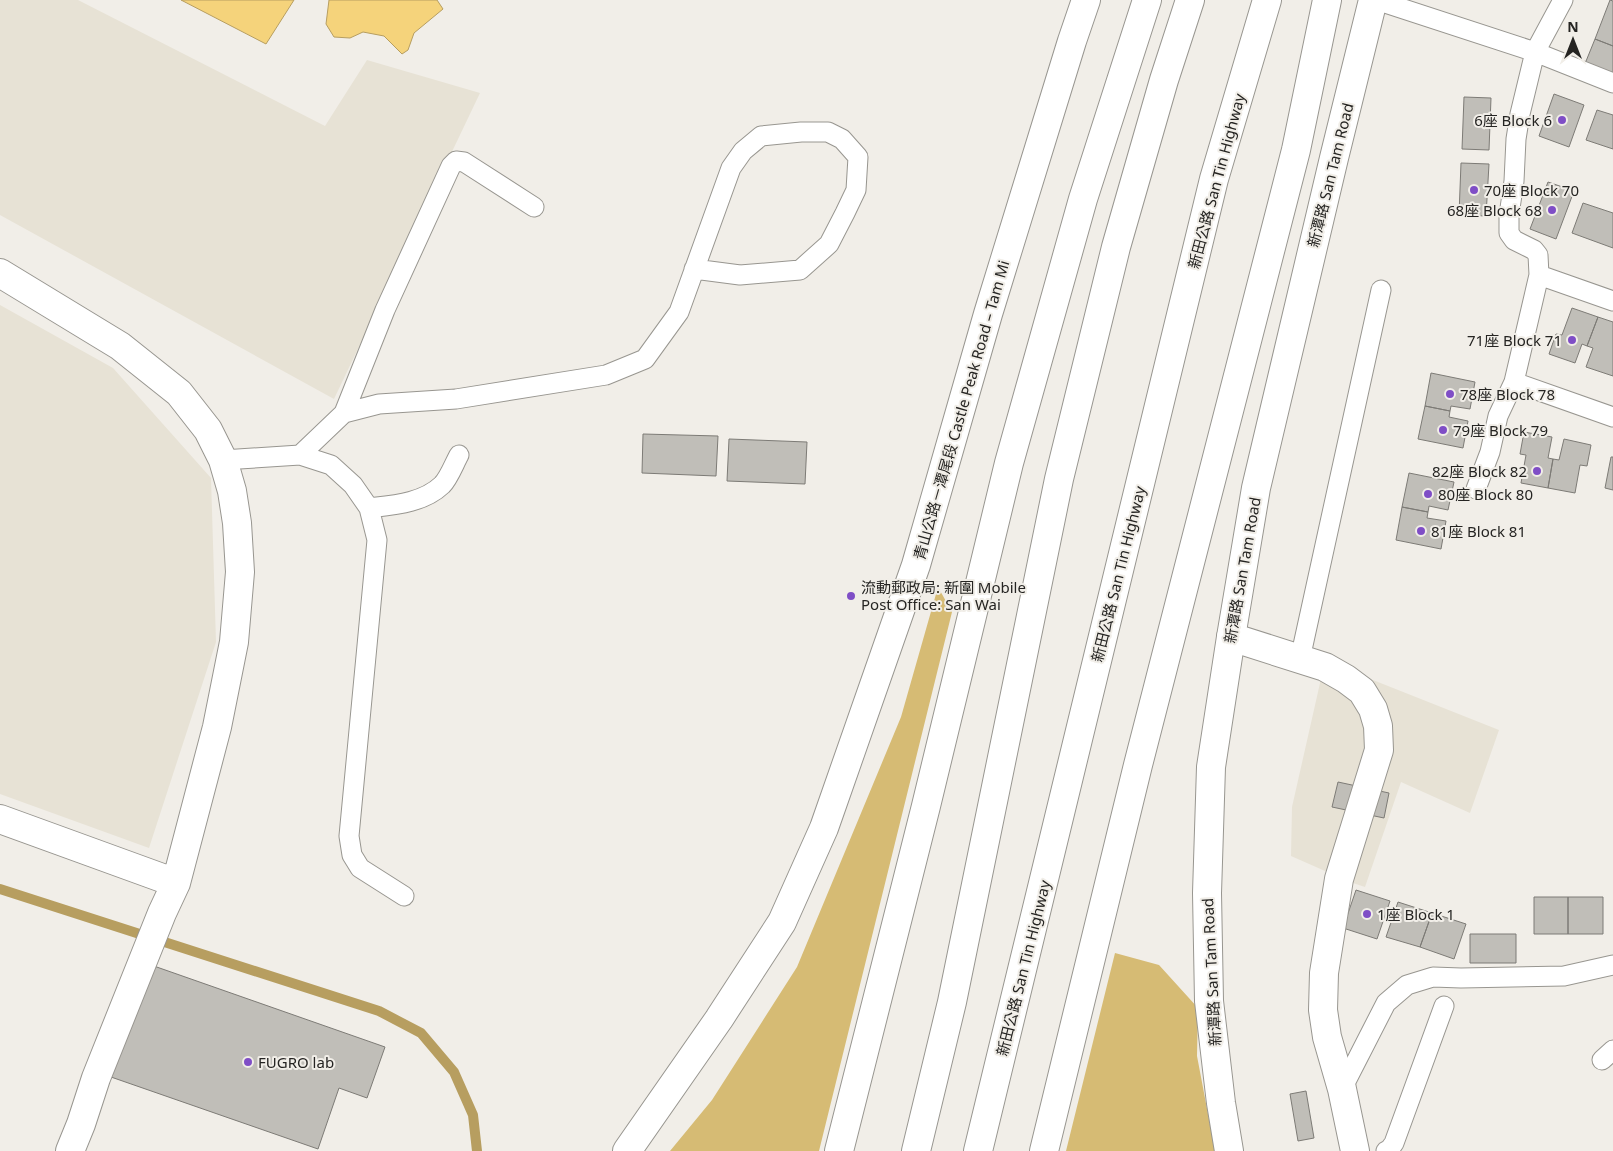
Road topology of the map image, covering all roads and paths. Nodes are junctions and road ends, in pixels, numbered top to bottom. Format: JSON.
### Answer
{"nodes":[{"id":1,"x":1086,"y":0,"type":"edge"},
{"id":2,"x":1147,"y":0,"type":"edge"},
{"id":3,"x":1190,"y":0,"type":"edge"},
{"id":4,"x":1267,"y":0,"type":"edge"},
{"id":5,"x":1327,"y":0,"type":"edge"},
{"id":6,"x":1375,"y":0,"type":"edge"},
{"id":7,"x":1563,"y":0,"type":"edge"},
{"id":8,"x":1534,"y":52,"type":"junction"},
{"id":9,"x":1613,"y":83,"type":"edge"},
{"id":10,"x":534,"y":207,"type":"dead end"},
{"id":11,"x":694,"y":269,"type":"junction"},
{"id":12,"x":0,"y":273,"type":"edge"},
{"id":13,"x":1539,"y":274,"type":"junction"},
{"id":14,"x":1381,"y":290,"type":"dead end"},
{"id":15,"x":1613,"y":301,"type":"edge"},
{"id":16,"x":1514,"y":382,"type":"junction"},
{"id":17,"x":344,"y":413,"type":"junction"},
{"id":18,"x":1613,"y":417,"type":"edge"},
{"id":19,"x":300,"y":455,"type":"junction"},
{"id":20,"x":459,"y":455,"type":"dead end"},
{"id":21,"x":223,"y":460,"type":"junction"},
{"id":22,"x":1476,"y":489,"type":"dead end"},
{"id":23,"x":369,"y":508,"type":"junction"},
{"id":24,"x":1231,"y":637,"type":"junction"},
{"id":25,"x":1300,"y":659,"type":"junction"},
{"id":26,"x":0,"y":820,"type":"edge"},
{"id":27,"x":176,"y":883,"type":"junction"},
{"id":28,"x":404,"y":896,"type":"dead end"},
{"id":29,"x":1613,"y":965,"type":"edge"},
{"id":30,"x":1444,"y":1006,"type":"dead end"},
{"id":31,"x":1342,"y":1089,"type":"junction"},
{"id":32,"x":70,"y":1151,"type":"edge"},
{"id":33,"x":628,"y":1151,"type":"edge"},
{"id":34,"x":839,"y":1151,"type":"edge"},
{"id":35,"x":916,"y":1151,"type":"edge"},
{"id":36,"x":978,"y":1151,"type":"edge"},
{"id":37,"x":1044,"y":1151,"type":"edge"},
{"id":38,"x":1229,"y":1151,"type":"edge"},
{"id":39,"x":1355,"y":1151,"type":"edge"},
{"id":40,"x":1386,"y":1151,"type":"edge"}],
"edges":[{"from":1,"to":33,"type":"main road","name":"青山公路－潭尾段 Castle Peak Road – Tam Mi"},
{"from":2,"to":34,"type":"main road"},
{"from":3,"to":35,"type":"main road"},
{"from":4,"to":36,"type":"main road","name":"新田公路 San Tin Highway"},
{"from":5,"to":37,"type":"main road"},
{"from":6,"to":8,"type":"lane"},
{"from":6,"to":24,"type":"main road","name":"新潭路 San Tam Road"},
{"from":7,"to":8,"type":"lane"},
{"from":8,"to":9,"type":"lane"},
{"from":8,"to":13,"type":"lane"},
{"from":10,"to":17,"type":"lane"},
{"from":11,"to":11,"type":"lane"},
{"from":11,"to":17,"type":"lane"},
{"from":12,"to":21,"type":"main road"},
{"from":13,"to":15,"type":"lane"},
{"from":13,"to":16,"type":"lane"},
{"from":14,"to":25,"type":"lane"},
{"from":16,"to":18,"type":"lane"},
{"from":16,"to":22,"type":"lane"},
{"from":17,"to":19,"type":"lane"},
{"from":19,"to":21,"type":"lane"},
{"from":19,"to":23,"type":"lane"},
{"from":20,"to":23,"type":"lane"},
{"from":21,"to":27,"type":"main road"},
{"from":23,"to":28,"type":"lane"},
{"from":24,"to":25,"type":"main road"},
{"from":24,"to":38,"type":"main road","name":"新潭路 San Tam Road"},
{"from":25,"to":31,"type":"main road"},
{"from":26,"to":27,"type":"main road"},
{"from":27,"to":32,"type":"main road"},
{"from":29,"to":31,"type":"lane"},
{"from":30,"to":40,"type":"lane"},
{"from":31,"to":39,"type":"main road"}]}
